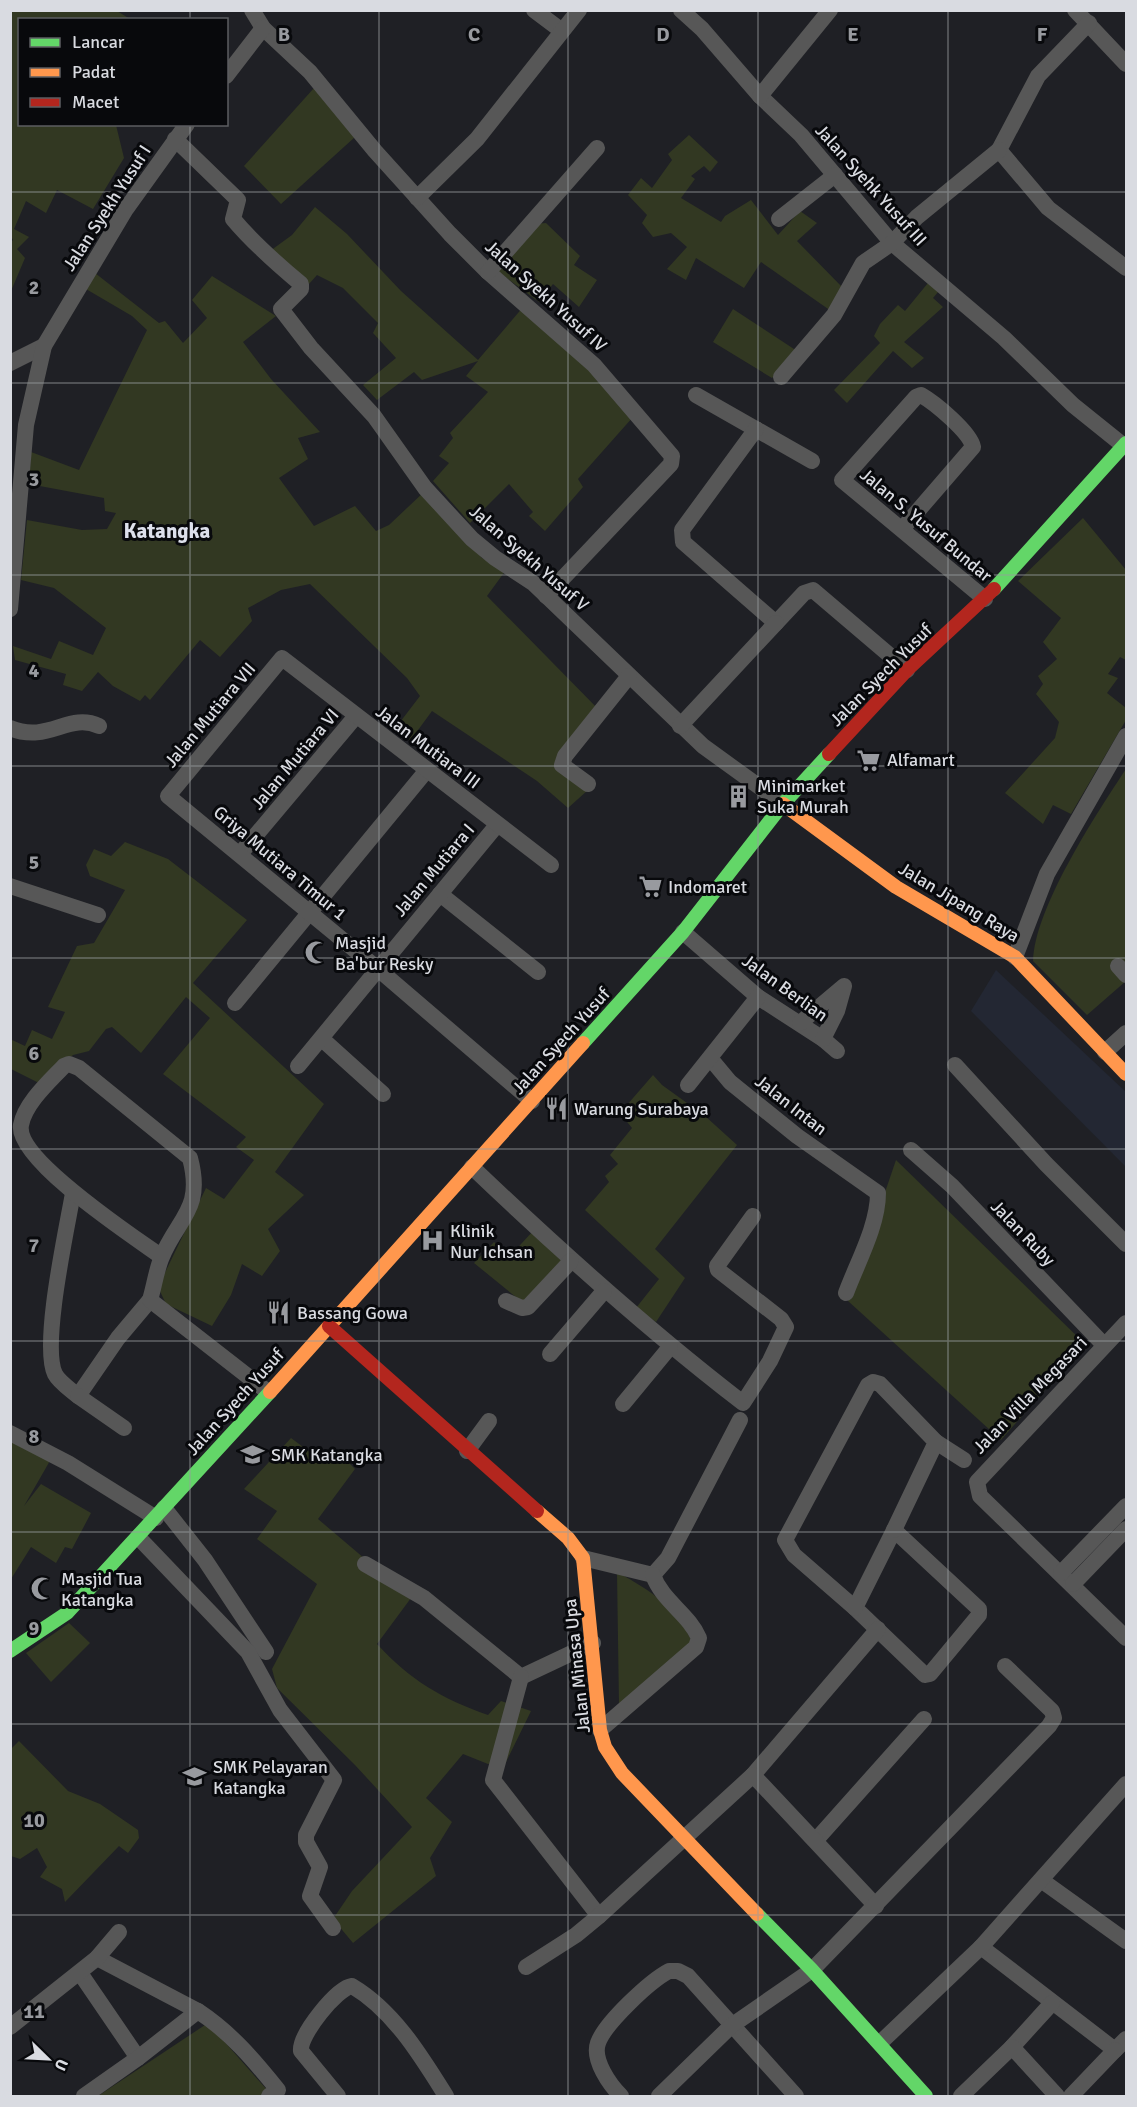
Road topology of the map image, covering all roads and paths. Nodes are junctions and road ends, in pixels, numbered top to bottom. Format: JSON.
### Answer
{"nodes":[{"id":1,"x":252,"y":10,"type":"edge"},
{"id":2,"x":534,"y":10,"type":"edge"},
{"id":3,"x":579,"y":10,"type":"edge"},
{"id":4,"x":681,"y":10,"type":"edge"},
{"id":5,"x":830,"y":10,"type":"edge"},
{"id":6,"x":1075,"y":10,"type":"edge"},
{"id":7,"x":1089,"y":23,"type":"junction"},
{"id":8,"x":262,"y":28,"type":"junction"},
{"id":9,"x":562,"y":31,"type":"junction"},
{"id":10,"x":1126,"y":64,"type":"edge"},
{"id":11,"x":228,"y":73,"type":"edge"},
{"id":12,"x":760,"y":96,"type":"junction"},
{"id":13,"x":185,"y":126,"type":"edge"},
{"id":14,"x":175,"y":139,"type":"junction"},
{"id":15,"x":597,"y":147,"type":"dead end"},
{"id":16,"x":999,"y":150,"type":"junction"},
{"id":17,"x":835,"y":175,"type":"junction"},
{"id":18,"x":417,"y":198,"type":"junction"},
{"id":19,"x":779,"y":219,"type":"dead end"},
{"id":20,"x":892,"y":243,"type":"junction"},
{"id":21,"x":1126,"y":268,"type":"edge"},
{"id":22,"x":488,"y":272,"type":"junction"},
{"id":23,"x":44,"y":346,"type":"junction"},
{"id":24,"x":10,"y":363,"type":"edge"},
{"id":25,"x":782,"y":377,"type":"dead end"},
{"id":26,"x":696,"y":395,"type":"dead end"},
{"id":27,"x":756,"y":429,"type":"junction"},
{"id":28,"x":1125,"y":445,"type":"edge"},
{"id":29,"x":812,"y":461,"type":"dead end"},
{"id":30,"x":903,"y":528,"type":"junction"},
{"id":31,"x":546,"y":596,"type":"junction"},
{"id":32,"x":985,"y":599,"type":"junction"},
{"id":33,"x":10,"y":609,"type":"edge"},
{"id":34,"x":776,"y":623,"type":"junction"},
{"id":35,"x":282,"y":658,"type":"joint"},
{"id":36,"x":907,"y":670,"type":"junction"},
{"id":37,"x":629,"y":676,"type":"junction"},
{"id":38,"x":356,"y":716,"type":"junction"},
{"id":39,"x":99,"y":726,"type":"dead end"},
{"id":40,"x":680,"y":726,"type":"junction"},
{"id":41,"x":10,"y":728,"type":"edge"},
{"id":42,"x":1126,"y":736,"type":"edge"},
{"id":43,"x":427,"y":770,"type":"junction"},
{"id":44,"x":588,"y":784,"type":"dead end"},
{"id":45,"x":168,"y":796,"type":"joint"},
{"id":46,"x":783,"y":804,"type":"junction"},
{"id":47,"x":497,"y":825,"type":"junction"},
{"id":48,"x":240,"y":854,"type":"junction"},
{"id":49,"x":551,"y":865,"type":"dead end"},
{"id":50,"x":10,"y":886,"type":"edge"},
{"id":51,"x":440,"y":894,"type":"junction"},
{"id":52,"x":310,"y":914,"type":"junction"},
{"id":53,"x":98,"y":915,"type":"dead end"},
{"id":54,"x":683,"y":932,"type":"junction"},
{"id":55,"x":1015,"y":957,"type":"junction"},
{"id":56,"x":378,"y":969,"type":"junction"},
{"id":57,"x":538,"y":972,"type":"dead end"},
{"id":58,"x":758,"y":997,"type":"junction"},
{"id":59,"x":235,"y":1003,"type":"dead end"},
{"id":60,"x":800,"y":1023,"type":"junction"},
{"id":61,"x":1126,"y":1033,"type":"edge"},
{"id":62,"x":322,"y":1039,"type":"junction"},
{"id":63,"x":823,"y":1039,"type":"junction"},
{"id":64,"x":1126,"y":1045,"type":"edge"},
{"id":65,"x":837,"y":1051,"type":"dead end"},
{"id":66,"x":1109,"y":1056,"type":"junction"},
{"id":67,"x":710,"y":1058,"type":"junction"},
{"id":68,"x":955,"y":1065,"type":"dead end"},
{"id":69,"x":298,"y":1066,"type":"dead end"},
{"id":70,"x":1126,"y":1074,"type":"edge"},
{"id":71,"x":688,"y":1085,"type":"dead end"},
{"id":72,"x":383,"y":1094,"type":"dead end"},
{"id":73,"x":532,"y":1101,"type":"junction"},
{"id":74,"x":911,"y":1150,"type":"dead end"},
{"id":75,"x":472,"y":1167,"type":"junction"},
{"id":76,"x":73,"y":1193,"type":"junction"},
{"id":77,"x":753,"y":1216,"type":"dead end"},
{"id":78,"x":1126,"y":1244,"type":"edge"},
{"id":79,"x":162,"y":1257,"type":"junction"},
{"id":80,"x":571,"y":1261,"type":"junction"},
{"id":81,"x":604,"y":1291,"type":"junction"},
{"id":82,"x":846,"y":1293,"type":"dead end"},
{"id":83,"x":150,"y":1300,"type":"junction"},
{"id":84,"x":506,"y":1301,"type":"dead end"},
{"id":85,"x":1126,"y":1323,"type":"edge"},
{"id":86,"x":329,"y":1326,"type":"junction"},
{"id":87,"x":1104,"y":1345,"type":"junction"},
{"id":88,"x":670,"y":1347,"type":"junction"},
{"id":89,"x":550,"y":1354,"type":"dead end"},
{"id":90,"x":268,"y":1392,"type":"junction"},
{"id":91,"x":78,"y":1396,"type":"junction"},
{"id":92,"x":623,"y":1404,"type":"dead end"},
{"id":93,"x":740,"y":1420,"type":"dead end"},
{"id":94,"x":489,"y":1421,"type":"dead end"},
{"id":95,"x":124,"y":1428,"type":"dead end"},
{"id":96,"x":10,"y":1433,"type":"edge"},
{"id":97,"x":936,"y":1442,"type":"junction"},
{"id":98,"x":467,"y":1451,"type":"junction"},
{"id":99,"x":964,"y":1460,"type":"dead end"},
{"id":100,"x":1126,"y":1506,"type":"edge"},
{"id":101,"x":160,"y":1513,"type":"junction"},
{"id":102,"x":1126,"y":1528,"type":"edge"},
{"id":103,"x":894,"y":1530,"type":"junction"},
{"id":104,"x":138,"y":1537,"type":"junction"},
{"id":105,"x":583,"y":1558,"type":"junction"},
{"id":106,"x":365,"y":1564,"type":"dead end"},
{"id":107,"x":653,"y":1575,"type":"junction"},
{"id":108,"x":1067,"y":1579,"type":"junction"},
{"id":109,"x":855,"y":1608,"type":"junction"},
{"id":110,"x":878,"y":1629,"type":"junction"},
{"id":111,"x":1126,"y":1638,"type":"edge"},
{"id":112,"x":593,"y":1643,"type":"junction"},
{"id":113,"x":10,"y":1651,"type":"edge"},
{"id":114,"x":266,"y":1652,"type":"dead end"},
{"id":115,"x":1005,"y":1666,"type":"dead end"},
{"id":116,"x":521,"y":1677,"type":"junction"},
{"id":117,"x":924,"y":1719,"type":"dead end"},
{"id":118,"x":600,"y":1730,"type":"junction"},
{"id":119,"x":753,"y":1775,"type":"junction"},
{"id":120,"x":1126,"y":1784,"type":"edge"},
{"id":121,"x":683,"y":1840,"type":"junction"},
{"id":122,"x":816,"y":1840,"type":"junction"},
{"id":123,"x":1041,"y":1880,"type":"junction"},
{"id":124,"x":876,"y":1906,"type":"junction"},
{"id":125,"x":600,"y":1916,"type":"junction"},
{"id":126,"x":333,"y":1928,"type":"dead end"},
{"id":127,"x":119,"y":1932,"type":"dead end"},
{"id":128,"x":1126,"y":1941,"type":"edge"},
{"id":129,"x":981,"y":1947,"type":"junction"},
{"id":130,"x":97,"y":1958,"type":"junction"},
{"id":131,"x":526,"y":1966,"type":"dead end"},
{"id":132,"x":812,"y":1970,"type":"junction"},
{"id":133,"x":80,"y":1974,"type":"junction"},
{"id":134,"x":1052,"y":2003,"type":"junction"},
{"id":135,"x":198,"y":2010,"type":"junction"},
{"id":136,"x":731,"y":2026,"type":"junction"},
{"id":137,"x":10,"y":2027,"type":"edge"},
{"id":138,"x":880,"y":2043,"type":"junction"},
{"id":139,"x":1121,"y":2044,"type":"edge"},
{"id":140,"x":1012,"y":2047,"type":"junction"},
{"id":141,"x":138,"y":2058,"type":"junction"},
{"id":142,"x":277,"y":2094,"type":"edge"},
{"id":143,"x":84,"y":2097,"type":"edge"},
{"id":144,"x":338,"y":2097,"type":"edge"},
{"id":145,"x":446,"y":2097,"type":"edge"},
{"id":146,"x":621,"y":2097,"type":"edge"},
{"id":147,"x":659,"y":2097,"type":"edge"},
{"id":148,"x":796,"y":2097,"type":"edge"},
{"id":149,"x":926,"y":2097,"type":"edge"},
{"id":150,"x":962,"y":2097,"type":"edge"},
{"id":151,"x":1057,"y":2097,"type":"edge"},
{"id":152,"x":1071,"y":2097,"type":"edge"}],
"edges":[{"from":1,"to":8,"type":"street"},
{"from":2,"to":9,"type":"street"},
{"from":3,"to":9,"type":"street"},
{"from":4,"to":12,"type":"street","name":"Jalan Syehk Yusuf III"},
{"from":5,"to":12,"type":"street"},
{"from":6,"to":7,"type":"street"},
{"from":7,"to":10,"type":"street"},
{"from":7,"to":16,"type":"street"},
{"from":8,"to":11,"type":"street"},
{"from":8,"to":18,"type":"street","name":"Jalan Syekh Yusuf IV"},
{"from":9,"to":18,"type":"street"},
{"from":12,"to":17,"type":"street","name":"Jalan Syehk Yusuf III"},
{"from":13,"to":14,"type":"street","name":"Jalan Syekh Yusuf I"},
{"from":14,"to":23,"type":"street","name":"Jalan Syekh Yusuf I"},
{"from":14,"to":31,"type":"street","name":"Jalan Syekh Yusuf V"},
{"from":15,"to":22,"type":"street"},
{"from":16,"to":20,"type":"street"},
{"from":16,"to":21,"type":"street"},
{"from":17,"to":19,"type":"street"},
{"from":17,"to":20,"type":"street","name":"Jalan Syehk Yusuf III"},
{"from":18,"to":22,"type":"street","name":"Jalan Syekh Yusuf IV"},
{"from":20,"to":25,"type":"street"},
{"from":20,"to":28,"type":"street","name":"Jalan Syehk Yusuf III"},
{"from":22,"to":31,"type":"street","name":"Jalan Syekh Yusuf IV"},
{"from":23,"to":24,"type":"street"},
{"from":23,"to":33,"type":"street"},
{"from":26,"to":27,"type":"street"},
{"from":27,"to":29,"type":"street"},
{"from":27,"to":34,"type":"street"},
{"from":28,"to":32,"type":"main road","name":"Jalan Syech Yusuf"},
{"from":30,"to":30,"type":"street","name":"Jalan S. Yusuf Bundar"},
{"from":30,"to":32,"type":"street","name":"Jalan S. Yusuf Bundar"},
{"from":31,"to":37,"type":"street","name":"Jalan Syekh Yusuf V"},
{"from":32,"to":36,"type":"main road","name":"Jalan Syech Yusuf"},
{"from":34,"to":36,"type":"street"},
{"from":34,"to":40,"type":"street"},
{"from":35,"to":38,"type":"street","name":"Jalan Mutiara III"},
{"from":35,"to":45,"type":"street","name":"Jalan Mutiara VII"},
{"from":36,"to":46,"type":"main road","name":"Jalan Syech Yusuf"},
{"from":37,"to":40,"type":"street","name":"Jalan Syekh Yusuf V"},
{"from":37,"to":44,"type":"street"},
{"from":38,"to":43,"type":"street","name":"Jalan Mutiara III"},
{"from":38,"to":48,"type":"street","name":"Jalan Mutiara VI"},
{"from":39,"to":41,"type":"street"},
{"from":40,"to":46,"type":"street","name":"Jalan Syekh Yusuf V"},
{"from":42,"to":55,"type":"street"},
{"from":43,"to":47,"type":"street","name":"Jalan Mutiara III"},
{"from":43,"to":52,"type":"street"},
{"from":45,"to":48,"type":"street","name":"Griya Mutiara Timur 1"},
{"from":46,"to":54,"type":"main road","name":"Jalan Syech Yusuf"},
{"from":46,"to":55,"type":"main road","name":"Jalan Jipang Raya"},
{"from":47,"to":49,"type":"street","name":"Jalan Mutiara III"},
{"from":47,"to":51,"type":"street","name":"Jalan Mutiara I"},
{"from":48,"to":52,"type":"street","name":"Griya Mutiara Timur 1"},
{"from":50,"to":53,"type":"street"},
{"from":51,"to":56,"type":"street","name":"Jalan Mutiara I"},
{"from":51,"to":57,"type":"street"},
{"from":52,"to":56,"type":"street","name":"Griya Mutiara Timur 1"},
{"from":52,"to":59,"type":"street"},
{"from":54,"to":58,"type":"street","name":"Jalan Berlian"},
{"from":54,"to":73,"type":"main road","name":"Jalan Syech Yusuf"},
{"from":55,"to":66,"type":"main road","name":"Jalan Jipang Raya"},
{"from":56,"to":62,"type":"street","name":"Jalan Mutiara I"},
{"from":56,"to":73,"type":"street","name":"Griya Mutiara Timur 1"},
{"from":58,"to":60,"type":"street","name":"Jalan Berlian"},
{"from":58,"to":67,"type":"street"},
{"from":60,"to":63,"type":"street","name":"Jalan Berlian"},
{"from":60,"to":63,"type":"street"},
{"from":61,"to":66,"type":"street"},
{"from":62,"to":69,"type":"street","name":"Jalan Mutiara I"},
{"from":62,"to":72,"type":"street"},
{"from":63,"to":65,"type":"street","name":"Jalan Berlian"},
{"from":64,"to":66,"type":"street"},
{"from":66,"to":70,"type":"main road","name":"Jalan Jipang Raya"},
{"from":67,"to":71,"type":"street"},
{"from":67,"to":82,"type":"street","name":"Jalan Intan"},
{"from":68,"to":78,"type":"street"},
{"from":73,"to":75,"type":"main road","name":"Jalan Syech Yusuf"},
{"from":74,"to":87,"type":"street","name":"Jalan Ruby"},
{"from":75,"to":80,"type":"street"},
{"from":75,"to":86,"type":"main road","name":"Jalan Syech Yusuf"},
{"from":76,"to":79,"type":"street"},
{"from":76,"to":79,"type":"street"},
{"from":76,"to":91,"type":"street"},
{"from":77,"to":88,"type":"street"},
{"from":79,"to":83,"type":"street"},
{"from":80,"to":81,"type":"street"},
{"from":80,"to":84,"type":"street"},
{"from":81,"to":88,"type":"street"},
{"from":81,"to":89,"type":"street"},
{"from":83,"to":90,"type":"street"},
{"from":83,"to":91,"type":"street"},
{"from":85,"to":87,"type":"street","name":"Jalan Villa Megasari"},
{"from":86,"to":90,"type":"main road","name":"Jalan Syech Yusuf"},
{"from":86,"to":98,"type":"main road"},
{"from":87,"to":108,"type":"street","name":"Jalan Villa Megasari"},
{"from":88,"to":92,"type":"street"},
{"from":90,"to":101,"type":"main road","name":"Jalan Syech Yusuf"},
{"from":91,"to":95,"type":"street"},
{"from":93,"to":107,"type":"street"},
{"from":94,"to":98,"type":"street"},
{"from":96,"to":101,"type":"street"},
{"from":97,"to":99,"type":"street"},
{"from":97,"to":103,"type":"street"},
{"from":97,"to":109,"type":"street"},
{"from":98,"to":105,"type":"main road"},
{"from":100,"to":108,"type":"street"},
{"from":101,"to":104,"type":"main road","name":"Jalan Syech Yusuf"},
{"from":101,"to":114,"type":"street"},
{"from":102,"to":108,"type":"street"},
{"from":103,"to":109,"type":"street"},
{"from":103,"to":110,"type":"street"},
{"from":104,"to":113,"type":"main road","name":"Jalan Syech Yusuf"},
{"from":104,"to":126,"type":"street"},
{"from":105,"to":107,"type":"street"},
{"from":105,"to":112,"type":"main road","name":"Jalan Minasa Upa"},
{"from":106,"to":116,"type":"street"},
{"from":107,"to":118,"type":"street"},
{"from":108,"to":111,"type":"street","name":"Jalan Villa Megasari"},
{"from":109,"to":110,"type":"street"},
{"from":110,"to":119,"type":"street"},
{"from":112,"to":116,"type":"street"},
{"from":112,"to":118,"type":"main road","name":"Jalan Minasa Upa"},
{"from":115,"to":124,"type":"street"},
{"from":116,"to":125,"type":"street"},
{"from":117,"to":122,"type":"street"},
{"from":118,"to":121,"type":"main road","name":"Jalan Minasa Upa"},
{"from":119,"to":121,"type":"street"},
{"from":119,"to":122,"type":"street"},
{"from":120,"to":123,"type":"street"},
{"from":121,"to":125,"type":"street"},
{"from":121,"to":132,"type":"main road","name":"Jalan Minasa Upa"},
{"from":122,"to":124,"type":"street"},
{"from":123,"to":128,"type":"street"},
{"from":123,"to":129,"type":"street"},
{"from":124,"to":132,"type":"street"},
{"from":125,"to":131,"type":"street"},
{"from":127,"to":130,"type":"street"},
{"from":129,"to":134,"type":"street"},
{"from":129,"to":138,"type":"street"},
{"from":130,"to":133,"type":"street"},
{"from":130,"to":135,"type":"street"},
{"from":132,"to":136,"type":"street"},
{"from":132,"to":138,"type":"main road","name":"Jalan Minasa Upa"},
{"from":133,"to":137,"type":"street"},
{"from":133,"to":141,"type":"street"},
{"from":134,"to":139,"type":"street"},
{"from":134,"to":140,"type":"street"},
{"from":135,"to":141,"type":"street"},
{"from":135,"to":142,"type":"street"},
{"from":136,"to":146,"type":"street"},
{"from":136,"to":147,"type":"street"},
{"from":136,"to":148,"type":"street"},
{"from":138,"to":149,"type":"main road","name":"Jalan Minasa Upa"},
{"from":139,"to":152,"type":"street"},
{"from":140,"to":150,"type":"street"},
{"from":140,"to":151,"type":"street"},
{"from":141,"to":143,"type":"street"},
{"from":144,"to":145,"type":"street"}]}
